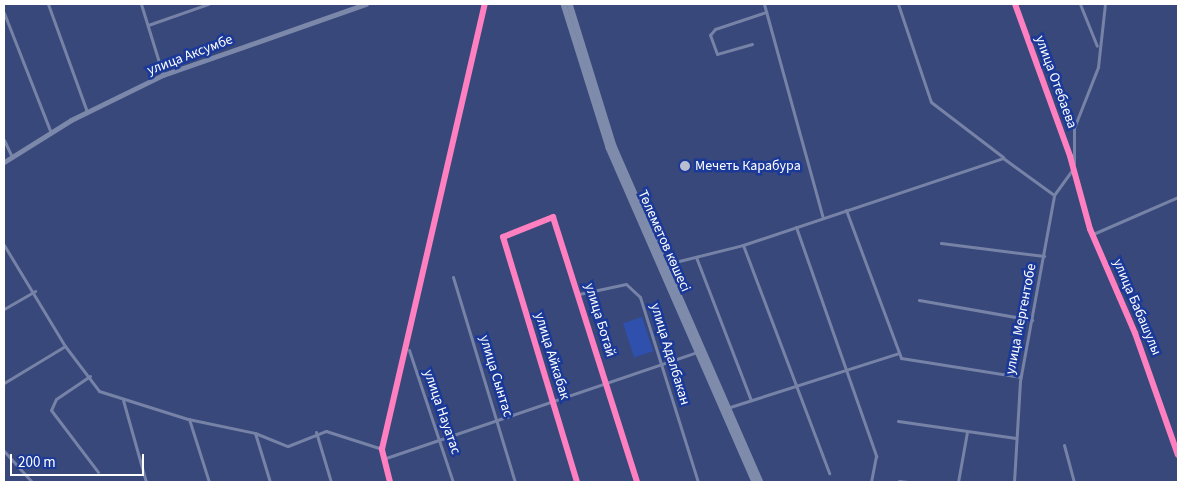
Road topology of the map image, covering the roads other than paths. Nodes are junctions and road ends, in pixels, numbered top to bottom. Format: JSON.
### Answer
{"nodes":[{"id":1,"x":48,"y":4,"type":"edge"},
{"id":2,"x":141,"y":4,"type":"edge"},
{"id":3,"x":208,"y":4,"type":"edge"},
{"id":4,"x":366,"y":4,"type":"edge"},
{"id":5,"x":485,"y":4,"type":"edge"},
{"id":6,"x":564,"y":4,"type":"edge"},
{"id":7,"x":570,"y":4,"type":"edge"},
{"id":8,"x":764,"y":4,"type":"edge"},
{"id":9,"x":898,"y":4,"type":"edge"},
{"id":10,"x":1015,"y":4,"type":"edge"},
{"id":11,"x":1080,"y":4,"type":"edge"},
{"id":12,"x":1105,"y":4,"type":"edge"},
{"id":13,"x":766,"y":12,"type":"junction"},
{"id":14,"x":4,"y":13,"type":"edge"},
{"id":15,"x":148,"y":25,"type":"junction"},
{"id":16,"x":752,"y":44,"type":"dead end"},
{"id":17,"x":1097,"y":46,"type":"junction"},
{"id":18,"x":163,"y":75,"type":"junction"},
{"id":19,"x":87,"y":112,"type":"junction"},
{"id":20,"x":51,"y":134,"type":"junction"},
{"id":21,"x":4,"y":140,"type":"edge"},
{"id":22,"x":12,"y":157,"type":"junction"},
{"id":23,"x":1003,"y":158,"type":"junction"},
{"id":24,"x":4,"y":162,"type":"edge"},
{"id":25,"x":1074,"y":168,"type":"junction"},
{"id":26,"x":1054,"y":195,"type":"junction"},
{"id":27,"x":1178,"y":197,"type":"edge"},
{"id":28,"x":846,"y":210,"type":"junction"},
{"id":29,"x":823,"y":218,"type":"junction"},
{"id":30,"x":796,"y":227,"type":"junction"},
{"id":31,"x":1093,"y":234,"type":"junction"},
{"id":32,"x":503,"y":237,"type":"joint"},
{"id":33,"x":941,"y":243,"type":"dead end"},
{"id":34,"x":4,"y":245,"type":"edge"},
{"id":35,"x":742,"y":245,"type":"junction"},
{"id":36,"x":1044,"y":256,"type":"junction"},
{"id":37,"x":696,"y":257,"type":"junction"},
{"id":38,"x":667,"y":264,"type":"junction"},
{"id":39,"x":453,"y":277,"type":"dead end"},
{"id":40,"x":35,"y":291,"type":"junction"},
{"id":41,"x":578,"y":294,"type":"junction"},
{"id":42,"x":919,"y":300,"type":"dead end"},
{"id":43,"x":4,"y":310,"type":"edge"},
{"id":44,"x":1032,"y":320,"type":"junction"},
{"id":45,"x":65,"y":346,"type":"junction"},
{"id":46,"x":408,"y":348,"type":"junction"},
{"id":47,"x":699,"y":352,"type":"junction"},
{"id":48,"x":899,"y":353,"type":"junction"},
{"id":49,"x":661,"y":365,"type":"junction"},
{"id":50,"x":849,"y":369,"type":"junction"},
{"id":51,"x":90,"y":376,"type":"junction"},
{"id":52,"x":1021,"y":377,"type":"junction"},
{"id":53,"x":606,"y":382,"type":"junction"},
{"id":54,"x":4,"y":383,"type":"edge"},
{"id":55,"x":717,"y":385,"type":"junction"},
{"id":56,"x":796,"y":386,"type":"junction"},
{"id":57,"x":123,"y":399,"type":"junction"},
{"id":58,"x":751,"y":400,"type":"junction"},
{"id":59,"x":553,"y":403,"type":"junction"},
{"id":60,"x":730,"y":407,"type":"junction"},
{"id":61,"x":188,"y":418,"type":"junction"},
{"id":62,"x":898,"y":421,"type":"dead end"},
{"id":63,"x":498,"y":422,"type":"junction"},
{"id":64,"x":255,"y":432,"type":"junction"},
{"id":65,"x":316,"y":432,"type":"junction"},
{"id":66,"x":967,"y":432,"type":"junction"},
{"id":67,"x":1016,"y":438,"type":"junction"},
{"id":68,"x":441,"y":440,"type":"junction"},
{"id":69,"x":1064,"y":445,"type":"dead end"},
{"id":70,"x":382,"y":449,"type":"junction"},
{"id":71,"x":4,"y":451,"type":"edge"},
{"id":72,"x":1178,"y":456,"type":"edge"},
{"id":73,"x":383,"y":459,"type":"junction"},
{"id":74,"x":98,"y":472,"type":"dead end"},
{"id":75,"x":829,"y":473,"type":"dead end"},
{"id":76,"x":898,"y":481,"type":"dead end"},
{"id":77,"x":32,"y":482,"type":"edge"},
{"id":78,"x":146,"y":482,"type":"edge"},
{"id":79,"x":209,"y":482,"type":"edge"},
{"id":80,"x":270,"y":482,"type":"edge"},
{"id":81,"x":331,"y":482,"type":"edge"},
{"id":82,"x":390,"y":482,"type":"edge"},
{"id":83,"x":453,"y":482,"type":"edge"},
{"id":84,"x":515,"y":482,"type":"edge"},
{"id":85,"x":577,"y":482,"type":"edge"},
{"id":86,"x":637,"y":482,"type":"edge"},
{"id":87,"x":698,"y":482,"type":"edge"},
{"id":88,"x":755,"y":482,"type":"edge"},
{"id":89,"x":761,"y":482,"type":"edge"},
{"id":90,"x":871,"y":482,"type":"edge"},
{"id":91,"x":908,"y":482,"type":"edge"},
{"id":92,"x":958,"y":482,"type":"edge"},
{"id":93,"x":1014,"y":482,"type":"edge"},
{"id":94,"x":1074,"y":482,"type":"edge"}],
"edges":[{"from":1,"to":19,"type":"street"},
{"from":2,"to":15,"type":"street"},
{"from":3,"to":15,"type":"street"},
{"from":4,"to":18,"type":"main road","name":"улица Аксумбе"},
{"from":5,"to":46,"type":"street"},
{"from":6,"to":47,"type":"main road","name":"Төлеметов көшесі"},
{"from":7,"to":38,"type":"main road","name":"Төлеметов көшесі"},
{"from":8,"to":13,"type":"street"},
{"from":9,"to":23,"type":"street"},
{"from":10,"to":25,"type":"street","name":"улица Отебаева"},
{"from":11,"to":17,"type":"street"},
{"from":12,"to":17,"type":"street"},
{"from":13,"to":16,"type":"street"},
{"from":13,"to":29,"type":"street"},
{"from":14,"to":20,"type":"street"},
{"from":15,"to":18,"type":"street"},
{"from":17,"to":25,"type":"street"},
{"from":18,"to":19,"type":"main road","name":"улица Аксумбе"},
{"from":19,"to":20,"type":"main road","name":"улица Аксумбе"},
{"from":20,"to":22,"type":"main road","name":"улица Аксумбе"},
{"from":21,"to":22,"type":"street"},
{"from":22,"to":24,"type":"main road","name":"улица Аксумбе"},
{"from":23,"to":26,"type":"street"},
{"from":23,"to":28,"type":"street"},
{"from":25,"to":26,"type":"street","name":"улица Мергентобе"},
{"from":25,"to":31,"type":"street","name":"улица Бабашулы"},
{"from":26,"to":36,"type":"street","name":"улица Мергентобе"},
{"from":27,"to":31,"type":"street"},
{"from":28,"to":29,"type":"street"},
{"from":28,"to":48,"type":"street"},
{"from":29,"to":30,"type":"street"},
{"from":30,"to":35,"type":"street"},
{"from":30,"to":50,"type":"street"},
{"from":31,"to":72,"type":"street","name":"улица Бабашулы"},
{"from":32,"to":41,"type":"street","name":"улица Ботай"},
{"from":32,"to":59,"type":"street","name":"улица Айкабак"},
{"from":33,"to":36,"type":"street"},
{"from":34,"to":40,"type":"street"},
{"from":35,"to":37,"type":"street"},
{"from":35,"to":56,"type":"street"},
{"from":36,"to":44,"type":"street","name":"улица Мергентобе"},
{"from":37,"to":38,"type":"street"},
{"from":37,"to":58,"type":"street"},
{"from":38,"to":55,"type":"main road","name":"Төлеметов көшесі"},
{"from":39,"to":63,"type":"street","name":"улица Сынтас"},
{"from":40,"to":43,"type":"street"},
{"from":40,"to":45,"type":"street"},
{"from":41,"to":49,"type":"street","name":"улица Адалбакан"},
{"from":41,"to":53,"type":"street","name":"улица Ботай"},
{"from":42,"to":44,"type":"street"},
{"from":44,"to":52,"type":"street","name":"улица Мергентобе"},
{"from":45,"to":51,"type":"street"},
{"from":45,"to":54,"type":"street"},
{"from":46,"to":68,"type":"street","name":"улица Науатас"},
{"from":46,"to":70,"type":"street"},
{"from":47,"to":49,"type":"street"},
{"from":47,"to":55,"type":"main road","name":"Төлеметов көшесі"},
{"from":48,"to":50,"type":"street"},
{"from":48,"to":52,"type":"street"},
{"from":49,"to":53,"type":"street"},
{"from":49,"to":87,"type":"street","name":"улица Адалбакан"},
{"from":50,"to":56,"type":"street"},
{"from":50,"to":90,"type":"street"},
{"from":51,"to":57,"type":"street"},
{"from":51,"to":74,"type":"street"},
{"from":52,"to":67,"type":"street","name":"улица Мергентобе"},
{"from":53,"to":59,"type":"street"},
{"from":53,"to":86,"type":"street","name":"улица Ботай"},
{"from":55,"to":60,"type":"main road","name":"Төлеметов көшесі"},
{"from":55,"to":88,"type":"main road","name":"Төлеметов көшесі"},
{"from":56,"to":58,"type":"street"},
{"from":56,"to":75,"type":"street"},
{"from":57,"to":61,"type":"street"},
{"from":57,"to":78,"type":"street"},
{"from":58,"to":60,"type":"street"},
{"from":59,"to":63,"type":"street"},
{"from":59,"to":85,"type":"street","name":"улица Айкабак"},
{"from":60,"to":89,"type":"main road","name":"Төлеметов көшесі"},
{"from":61,"to":64,"type":"street"},
{"from":61,"to":79,"type":"street"},
{"from":62,"to":66,"type":"street"},
{"from":63,"to":68,"type":"street"},
{"from":63,"to":84,"type":"street","name":"улица Сынтас"},
{"from":64,"to":65,"type":"street"},
{"from":64,"to":80,"type":"street"},
{"from":65,"to":70,"type":"street"},
{"from":65,"to":81,"type":"street"},
{"from":66,"to":67,"type":"street"},
{"from":66,"to":92,"type":"street"},
{"from":67,"to":93,"type":"street","name":"улица Мергентобе"},
{"from":68,"to":73,"type":"street"},
{"from":68,"to":83,"type":"street","name":"улица Науатас"},
{"from":69,"to":94,"type":"street"},
{"from":70,"to":73,"type":"street"},
{"from":71,"to":77,"type":"street"},
{"from":73,"to":82,"type":"street"},
{"from":76,"to":91,"type":"street"}]}
